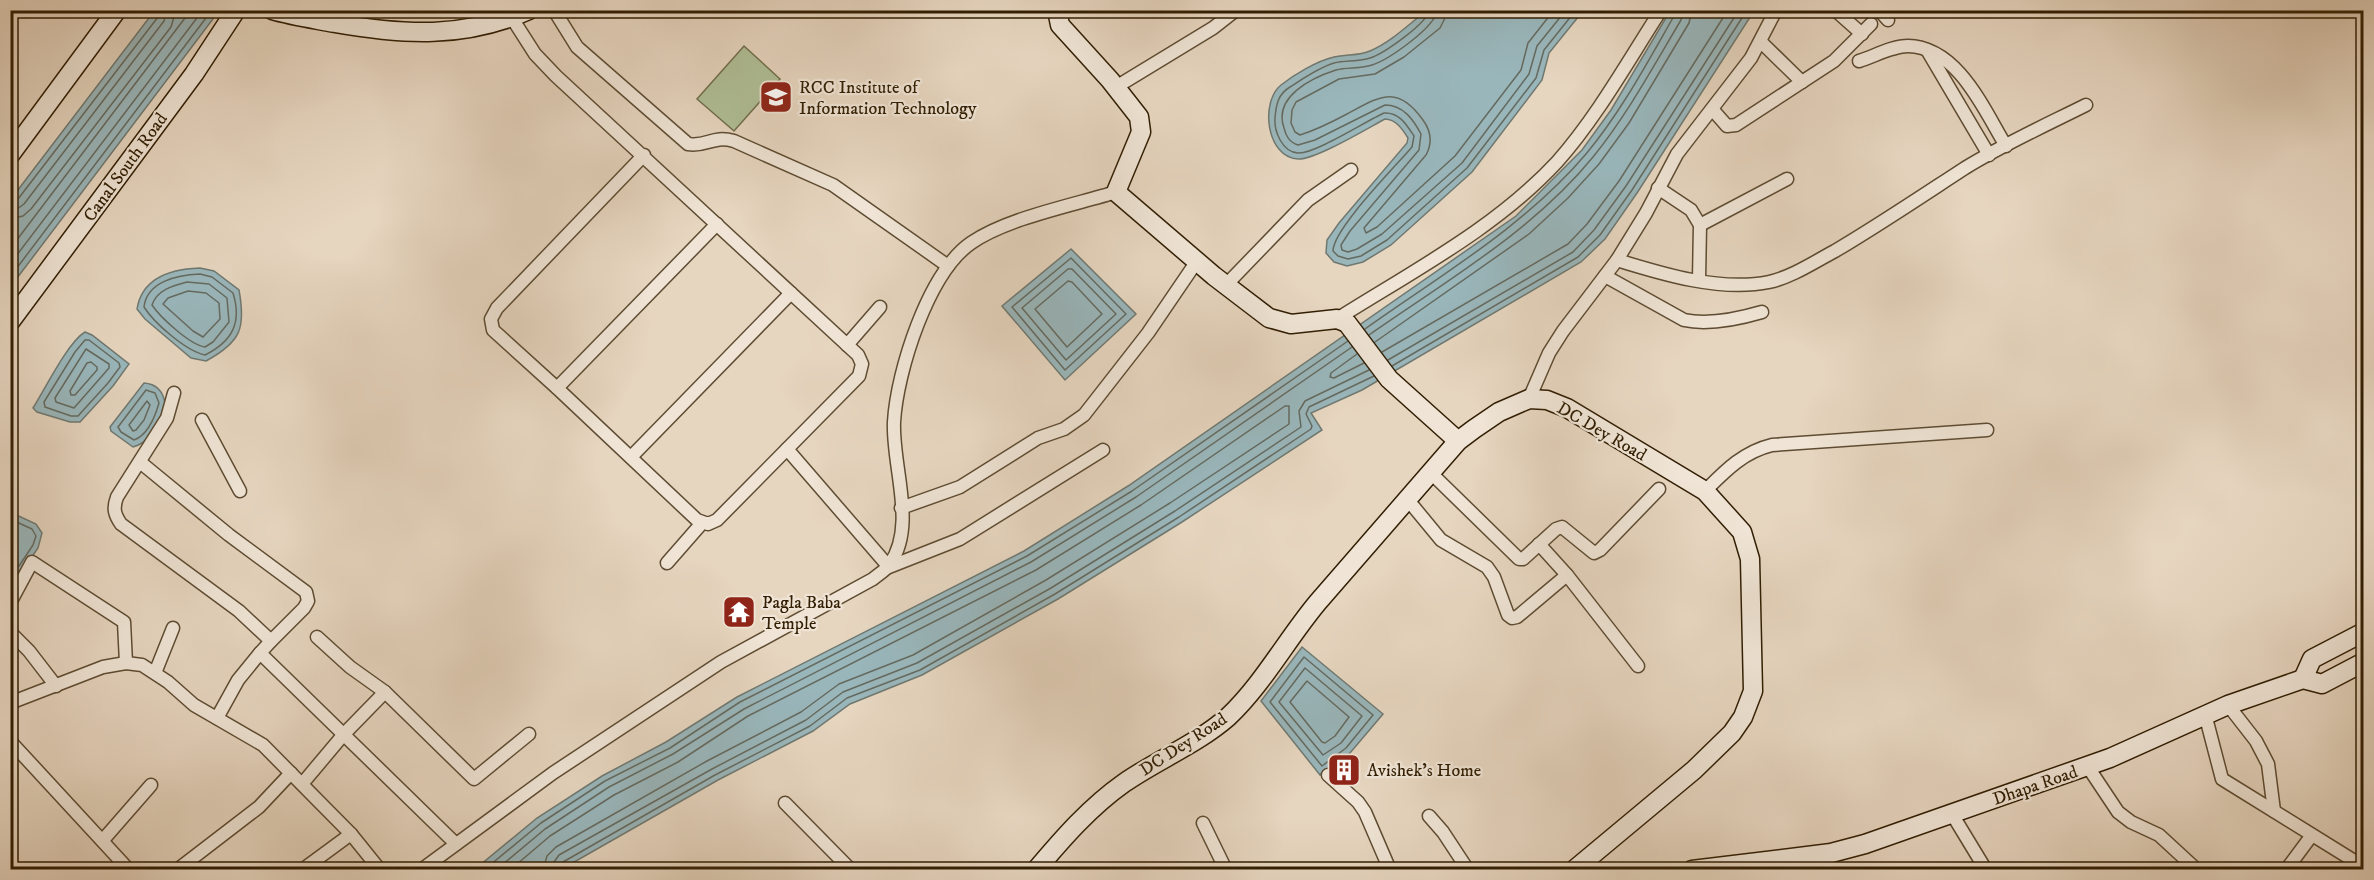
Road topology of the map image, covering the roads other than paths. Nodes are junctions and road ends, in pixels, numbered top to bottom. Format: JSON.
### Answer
{"nodes":[{"id":1,"x":117,"y":10,"type":"edge"},
{"id":2,"x":236,"y":10,"type":"edge"},
{"id":3,"x":272,"y":10,"type":"edge"},
{"id":4,"x":529,"y":10,"type":"edge"},
{"id":5,"x":554,"y":10,"type":"edge"},
{"id":6,"x":1057,"y":10,"type":"edge"},
{"id":7,"x":1236,"y":10,"type":"edge"},
{"id":8,"x":1660,"y":10,"type":"edge"},
{"id":9,"x":1776,"y":10,"type":"edge"},
{"id":10,"x":1835,"y":10,"type":"edge"},
{"id":11,"x":1879,"y":10,"type":"edge"},
{"id":12,"x":512,"y":18,"type":"junction"},
{"id":13,"x":1888,"y":20,"type":"dead end"},
{"id":14,"x":1871,"y":24,"type":"dead end"},
{"id":15,"x":1862,"y":34,"type":"junction"},
{"id":16,"x":1761,"y":42,"type":"junction"},
{"id":17,"x":1927,"y":50,"type":"junction"},
{"id":18,"x":1859,"y":62,"type":"dead end"},
{"id":19,"x":1802,"y":82,"type":"junction"},
{"id":20,"x":1116,"y":87,"type":"junction"},
{"id":21,"x":2086,"y":105,"type":"dead end"},
{"id":22,"x":1712,"y":109,"type":"junction"},
{"id":23,"x":2006,"y":146,"type":"junction"},
{"id":24,"x":10,"y":154,"type":"edge"},
{"id":25,"x":1989,"y":155,"type":"junction"},
{"id":26,"x":644,"y":156,"type":"junction"},
{"id":27,"x":1351,"y":170,"type":"dead end"},
{"id":28,"x":1787,"y":179,"type":"dead end"},
{"id":29,"x":1658,"y":188,"type":"junction"},
{"id":30,"x":1116,"y":192,"type":"junction"},
{"id":31,"x":717,"y":224,"type":"junction"},
{"id":32,"x":1700,"y":225,"type":"junction"},
{"id":33,"x":1617,"y":260,"type":"junction"},
{"id":34,"x":1197,"y":261,"type":"junction"},
{"id":35,"x":948,"y":266,"type":"junction"},
{"id":36,"x":1605,"y":276,"type":"junction"},
{"id":37,"x":1699,"y":280,"type":"junction"},
{"id":38,"x":1226,"y":285,"type":"junction"},
{"id":39,"x":791,"y":293,"type":"junction"},
{"id":40,"x":880,"y":307,"type":"dead end"},
{"id":41,"x":1761,"y":312,"type":"dead end"},
{"id":42,"x":1342,"y":321,"type":"junction"},
{"id":43,"x":10,"y":322,"type":"edge"},
{"id":44,"x":847,"y":345,"type":"junction"},
{"id":45,"x":557,"y":388,"type":"junction"},
{"id":46,"x":174,"y":393,"type":"dead end"},
{"id":47,"x":1528,"y":399,"type":"junction"},
{"id":48,"x":202,"y":420,"type":"dead end"},
{"id":49,"x":1987,"y":430,"type":"dead end"},
{"id":50,"x":1458,"y":441,"type":"junction"},
{"id":51,"x":787,"y":448,"type":"junction"},
{"id":52,"x":1103,"y":450,"type":"dead end"},
{"id":53,"x":631,"y":457,"type":"junction"},
{"id":54,"x":140,"y":462,"type":"junction"},
{"id":55,"x":1431,"y":473,"type":"junction"},
{"id":56,"x":1659,"y":489,"type":"dead end"},
{"id":57,"x":240,"y":491,"type":"dead end"},
{"id":58,"x":1705,"y":491,"type":"junction"},
{"id":59,"x":1407,"y":500,"type":"junction"},
{"id":60,"x":901,"y":508,"type":"junction"},
{"id":61,"x":702,"y":523,"type":"junction"},
{"id":62,"x":1539,"y":544,"type":"junction"},
{"id":63,"x":667,"y":563,"type":"dead end"},
{"id":64,"x":889,"y":567,"type":"junction"},
{"id":65,"x":1567,"y":575,"type":"junction"},
{"id":66,"x":10,"y":603,"type":"edge"},
{"id":67,"x":173,"y":628,"type":"dead end"},
{"id":68,"x":10,"y":632,"type":"edge"},
{"id":69,"x":2364,"y":632,"type":"edge"},
{"id":70,"x":317,"y":638,"type":"dead end"},
{"id":71,"x":271,"y":641,"type":"junction"},
{"id":72,"x":260,"y":653,"type":"junction"},
{"id":73,"x":2364,"y":662,"type":"edge"},
{"id":74,"x":126,"y":663,"type":"junction"},
{"id":75,"x":1638,"y":666,"type":"dead end"},
{"id":76,"x":155,"y":672,"type":"junction"},
{"id":77,"x":2303,"y":680,"type":"junction"},
{"id":78,"x":56,"y":686,"type":"junction"},
{"id":79,"x":385,"y":692,"type":"junction"},
{"id":80,"x":10,"y":703,"type":"edge"},
{"id":81,"x":2228,"y":705,"type":"junction"},
{"id":82,"x":2205,"y":714,"type":"junction"},
{"id":83,"x":217,"y":718,"type":"junction"},
{"id":84,"x":344,"y":734,"type":"junction"},
{"id":85,"x":529,"y":734,"type":"dead end"},
{"id":86,"x":10,"y":741,"type":"edge"},
{"id":87,"x":2088,"y":766,"type":"junction"},
{"id":88,"x":291,"y":773,"type":"junction"},
{"id":89,"x":1328,"y":775,"type":"dead end"},
{"id":90,"x":302,"y":784,"type":"junction"},
{"id":91,"x":151,"y":785,"type":"dead end"},
{"id":92,"x":785,"y":803,"type":"dead end"},
{"id":93,"x":2274,"y":811,"type":"junction"},
{"id":94,"x":1952,"y":814,"type":"junction"},
{"id":95,"x":1429,"y":816,"type":"dead end"},
{"id":96,"x":1203,"y":823,"type":"dead end"},
{"id":97,"x":351,"y":834,"type":"junction"},
{"id":98,"x":2312,"y":835,"type":"junction"},
{"id":99,"x":102,"y":840,"type":"junction"},
{"id":100,"x":456,"y":844,"type":"junction"},
{"id":101,"x":1758,"y":866,"type":"edge"},
{"id":102,"x":2364,"y":867,"type":"edge"},
{"id":103,"x":129,"y":870,"type":"edge"},
{"id":104,"x":177,"y":870,"type":"edge"},
{"id":105,"x":302,"y":870,"type":"edge"},
{"id":106,"x":380,"y":870,"type":"edge"},
{"id":107,"x":421,"y":870,"type":"edge"},
{"id":108,"x":851,"y":870,"type":"edge"},
{"id":109,"x":1036,"y":870,"type":"edge"},
{"id":110,"x":1226,"y":870,"type":"edge"},
{"id":111,"x":1390,"y":870,"type":"edge"},
{"id":112,"x":1468,"y":870,"type":"edge"},
{"id":113,"x":1574,"y":870,"type":"edge"},
{"id":114,"x":1692,"y":870,"type":"edge"},
{"id":115,"x":1986,"y":870,"type":"edge"},
{"id":116,"x":2197,"y":870,"type":"edge"},
{"id":117,"x":2286,"y":870,"type":"edge"}],
"edges":[{"from":1,"to":24,"type":"street"},
{"from":2,"to":43,"type":"street","name":"Canal South Road"},
{"from":3,"to":12,"type":"street"},
{"from":4,"to":12,"type":"street"},
{"from":5,"to":35,"type":"street"},
{"from":6,"to":20,"type":"street"},
{"from":7,"to":20,"type":"street"},
{"from":8,"to":42,"type":"street"},
{"from":9,"to":16,"type":"street"},
{"from":10,"to":15,"type":"street"},
{"from":11,"to":13,"type":"street"},
{"from":12,"to":26,"type":"street"},
{"from":14,"to":15,"type":"street"},
{"from":15,"to":19,"type":"street"},
{"from":16,"to":19,"type":"street"},
{"from":16,"to":22,"type":"street"},
{"from":17,"to":18,"type":"street"},
{"from":17,"to":23,"type":"street"},
{"from":17,"to":25,"type":"street"},
{"from":19,"to":22,"type":"street"},
{"from":20,"to":30,"type":"street"},
{"from":21,"to":23,"type":"street"},
{"from":22,"to":29,"type":"street"},
{"from":23,"to":25,"type":"street"},
{"from":25,"to":37,"type":"street"},
{"from":26,"to":31,"type":"street"},
{"from":26,"to":45,"type":"street"},
{"from":27,"to":38,"type":"street"},
{"from":28,"to":32,"type":"street"},
{"from":29,"to":32,"type":"street"},
{"from":29,"to":33,"type":"street"},
{"from":30,"to":34,"type":"street"},
{"from":30,"to":35,"type":"street"},
{"from":31,"to":39,"type":"street"},
{"from":31,"to":45,"type":"street"},
{"from":32,"to":37,"type":"street"},
{"from":33,"to":36,"type":"street"},
{"from":33,"to":37,"type":"street"},
{"from":34,"to":38,"type":"street"},
{"from":34,"to":60,"type":"street"},
{"from":35,"to":60,"type":"street"},
{"from":36,"to":41,"type":"street"},
{"from":36,"to":47,"type":"street"},
{"from":38,"to":42,"type":"street"},
{"from":39,"to":44,"type":"street"},
{"from":39,"to":53,"type":"street"},
{"from":40,"to":44,"type":"street"},
{"from":42,"to":50,"type":"street"},
{"from":44,"to":51,"type":"street"},
{"from":45,"to":53,"type":"street"},
{"from":46,"to":54,"type":"street"},
{"from":47,"to":50,"type":"street","name":"DC Dey Road"},
{"from":47,"to":58,"type":"street","name":"DC Dey Road"},
{"from":48,"to":57,"type":"street"},
{"from":49,"to":58,"type":"street"},
{"from":50,"to":55,"type":"street","name":"DC Dey Road"},
{"from":51,"to":61,"type":"street"},
{"from":51,"to":64,"type":"street"},
{"from":52,"to":64,"type":"street"},
{"from":53,"to":61,"type":"street"},
{"from":54,"to":71,"type":"street"},
{"from":54,"to":71,"type":"street"},
{"from":55,"to":59,"type":"street","name":"DC Dey Road"},
{"from":55,"to":62,"type":"street"},
{"from":56,"to":62,"type":"street"},
{"from":58,"to":113,"type":"street","name":"DC Dey Road"},
{"from":59,"to":65,"type":"street"},
{"from":59,"to":109,"type":"street","name":"DC Dey Road"},
{"from":60,"to":64,"type":"street"},
{"from":61,"to":63,"type":"street"},
{"from":62,"to":65,"type":"street"},
{"from":64,"to":100,"type":"street"},
{"from":65,"to":75,"type":"street"},
{"from":66,"to":74,"type":"street"},
{"from":67,"to":76,"type":"street"},
{"from":68,"to":78,"type":"street"},
{"from":69,"to":77,"type":"street"},
{"from":70,"to":79,"type":"street"},
{"from":71,"to":72,"type":"street"},
{"from":72,"to":83,"type":"street"},
{"from":72,"to":84,"type":"street"},
{"from":73,"to":77,"type":"street","name":"Dhapa Road"},
{"from":74,"to":76,"type":"street"},
{"from":74,"to":78,"type":"street"},
{"from":76,"to":83,"type":"street"},
{"from":77,"to":81,"type":"street","name":"Dhapa Road"},
{"from":78,"to":80,"type":"street"},
{"from":79,"to":84,"type":"street"},
{"from":79,"to":85,"type":"street"},
{"from":81,"to":82,"type":"street","name":"Dhapa Road"},
{"from":81,"to":93,"type":"street"},
{"from":82,"to":87,"type":"street","name":"Dhapa Road"},
{"from":82,"to":93,"type":"street"},
{"from":83,"to":88,"type":"street"},
{"from":84,"to":90,"type":"street"},
{"from":84,"to":100,"type":"street"},
{"from":86,"to":99,"type":"street"},
{"from":87,"to":94,"type":"street","name":"Dhapa Road"},
{"from":87,"to":116,"type":"street"},
{"from":88,"to":90,"type":"street"},
{"from":88,"to":104,"type":"street"},
{"from":89,"to":111,"type":"street"},
{"from":90,"to":97,"type":"street"},
{"from":91,"to":99,"type":"street"},
{"from":92,"to":108,"type":"street"},
{"from":93,"to":98,"type":"street"},
{"from":94,"to":101,"type":"street","name":"Dhapa Road"},
{"from":94,"to":115,"type":"street"},
{"from":95,"to":112,"type":"street"},
{"from":96,"to":110,"type":"street"},
{"from":97,"to":105,"type":"street"},
{"from":97,"to":106,"type":"street"},
{"from":98,"to":102,"type":"street"},
{"from":98,"to":117,"type":"street"},
{"from":99,"to":103,"type":"street"},
{"from":100,"to":107,"type":"street"},
{"from":101,"to":114,"type":"street","name":"Dhapa Road"}]}
